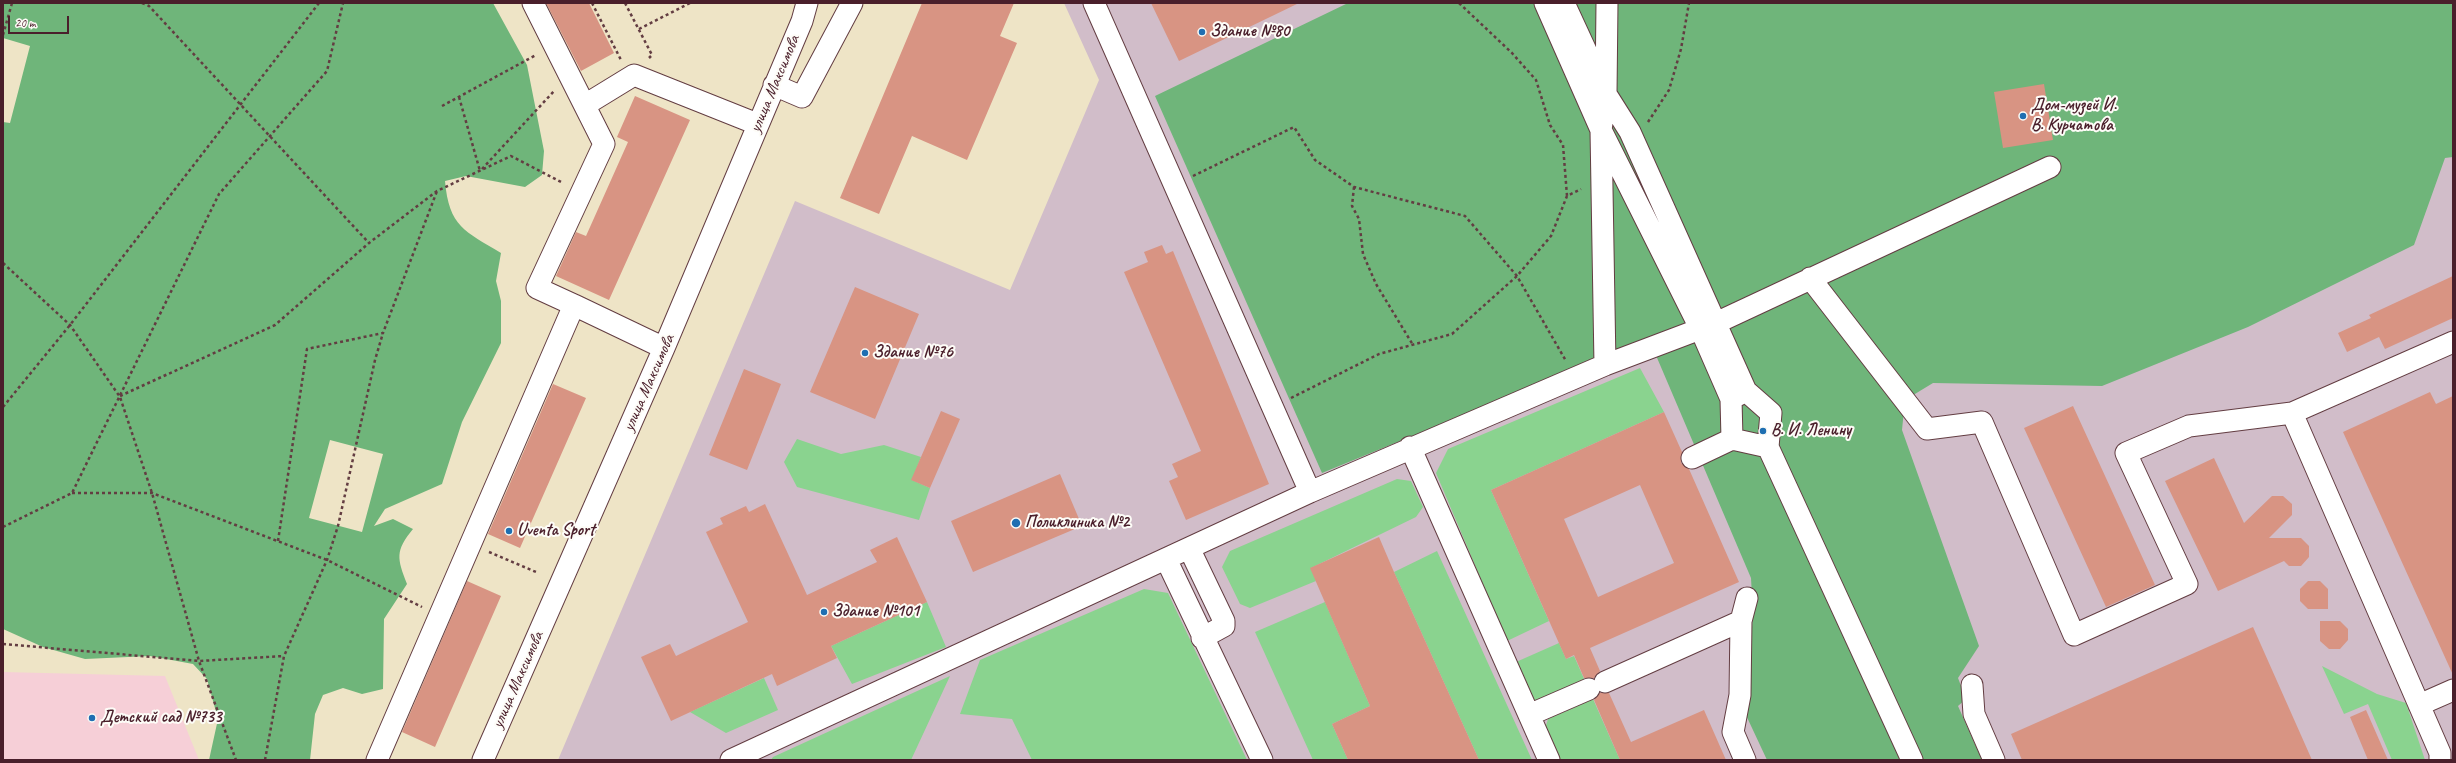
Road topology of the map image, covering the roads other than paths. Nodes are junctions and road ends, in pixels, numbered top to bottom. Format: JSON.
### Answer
{"nodes":[{"id":1,"x":533,"y":3,"type":"edge"},
{"id":2,"x":808,"y":3,"type":"edge"},
{"id":3,"x":852,"y":3,"type":"edge"},
{"id":4,"x":1094,"y":3,"type":"edge"},
{"id":5,"x":1545,"y":3,"type":"edge"},
{"id":6,"x":1564,"y":3,"type":"edge"},
{"id":7,"x":1606,"y":3,"type":"edge"},
{"id":8,"x":774,"y":85,"type":"junction"},
{"id":9,"x":1606,"y":94,"type":"junction"},
{"id":10,"x":585,"y":105,"type":"junction"},
{"id":11,"x":757,"y":124,"type":"junction"},
{"id":12,"x":1601,"y":130,"type":"junction"},
{"id":13,"x":2050,"y":167,"type":"dead end"},
{"id":14,"x":1810,"y":278,"type":"junction"},
{"id":15,"x":574,"y":305,"type":"junction"},
{"id":16,"x":1708,"y":325,"type":"junction"},
{"id":17,"x":2453,"y":342,"type":"edge"},
{"id":18,"x":664,"y":348,"type":"junction"},
{"id":19,"x":1605,"y":365,"type":"junction"},
{"id":20,"x":1739,"y":395,"type":"junction"},
{"id":21,"x":2292,"y":413,"type":"junction"},
{"id":22,"x":1732,"y":439,"type":"junction"},
{"id":23,"x":1768,"y":447,"type":"junction"},
{"id":24,"x":1410,"y":448,"type":"junction"},
{"id":25,"x":1692,"y":458,"type":"dead end"},
{"id":26,"x":1310,"y":492,"type":"junction"},
{"id":27,"x":1190,"y":548,"type":"junction"},
{"id":28,"x":1166,"y":559,"type":"junction"},
{"id":29,"x":1747,"y":598,"type":"dead end"},
{"id":30,"x":1741,"y":621,"type":"junction"},
{"id":31,"x":1202,"y":638,"type":"junction"},
{"id":32,"x":1972,"y":685,"type":"dead end"},
{"id":33,"x":2453,"y":690,"type":"edge"},
{"id":34,"x":2419,"y":705,"type":"junction"},
{"id":35,"x":1529,"y":716,"type":"junction"},
{"id":36,"x":377,"y":760,"type":"edge"},
{"id":37,"x":483,"y":760,"type":"edge"},
{"id":38,"x":731,"y":760,"type":"edge"},
{"id":39,"x":1262,"y":760,"type":"edge"},
{"id":40,"x":1549,"y":760,"type":"edge"},
{"id":41,"x":1745,"y":760,"type":"edge"},
{"id":42,"x":1912,"y":760,"type":"edge"},
{"id":43,"x":1994,"y":760,"type":"edge"},
{"id":44,"x":2440,"y":760,"type":"edge"}],
"edges":[{"from":1,"to":10,"type":"street"},
{"from":2,"to":8,"type":"street","name":"улица Максимова"},
{"from":3,"to":8,"type":"street"},
{"from":4,"to":26,"type":"street"},
{"from":5,"to":12,"type":"street"},
{"from":6,"to":9,"type":"street"},
{"from":7,"to":9,"type":"street"},
{"from":8,"to":11,"type":"street","name":"улица Максимова"},
{"from":9,"to":12,"type":"street"},
{"from":9,"to":16,"type":"street"},
{"from":10,"to":11,"type":"street"},
{"from":10,"to":15,"type":"street"},
{"from":11,"to":18,"type":"street","name":"улица Максимова"},
{"from":12,"to":16,"type":"street"},
{"from":12,"to":19,"type":"street"},
{"from":13,"to":14,"type":"street"},
{"from":14,"to":16,"type":"street"},
{"from":14,"to":21,"type":"street"},
{"from":15,"to":18,"type":"street"},
{"from":15,"to":36,"type":"street"},
{"from":16,"to":19,"type":"street"},
{"from":16,"to":20,"type":"street"},
{"from":17,"to":21,"type":"street"},
{"from":18,"to":37,"type":"street","name":"улица Максимова"},
{"from":19,"to":24,"type":"street"},
{"from":20,"to":22,"type":"street"},
{"from":20,"to":23,"type":"street"},
{"from":21,"to":34,"type":"street"},
{"from":22,"to":23,"type":"street"},
{"from":22,"to":25,"type":"street"},
{"from":23,"to":42,"type":"street"},
{"from":24,"to":26,"type":"street"},
{"from":24,"to":35,"type":"street"},
{"from":26,"to":27,"type":"street"},
{"from":27,"to":28,"type":"street"},
{"from":27,"to":31,"type":"street"},
{"from":28,"to":31,"type":"street"},
{"from":28,"to":38,"type":"street"},
{"from":29,"to":30,"type":"street"},
{"from":30,"to":35,"type":"street"},
{"from":30,"to":41,"type":"street"},
{"from":31,"to":39,"type":"street"},
{"from":32,"to":43,"type":"street"},
{"from":33,"to":34,"type":"street"},
{"from":34,"to":44,"type":"street"},
{"from":35,"to":40,"type":"street"}]}
